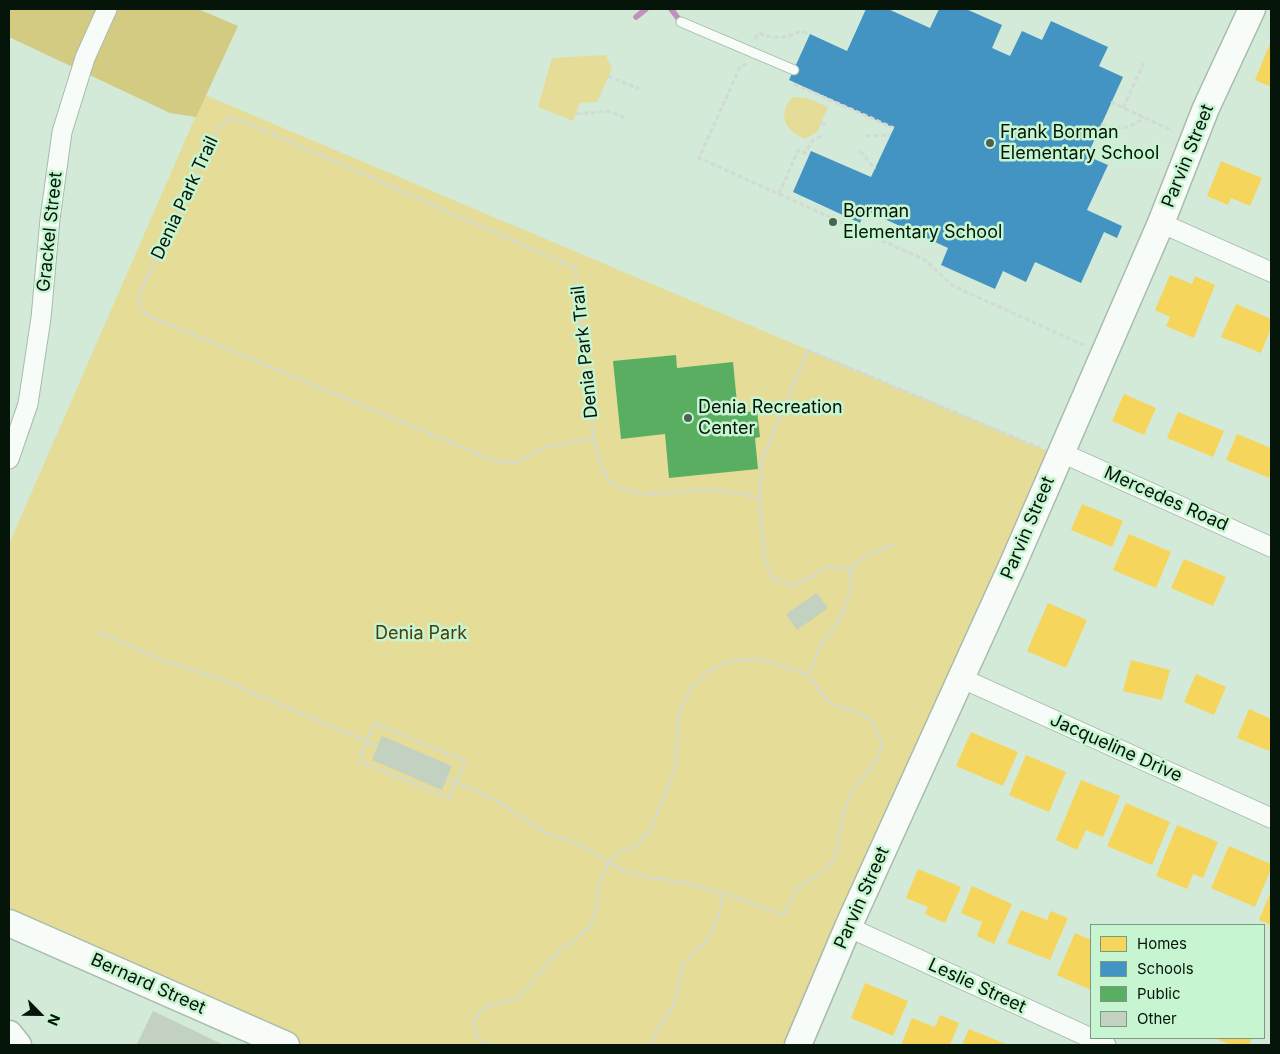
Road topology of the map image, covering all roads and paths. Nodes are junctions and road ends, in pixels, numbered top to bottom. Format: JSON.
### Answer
{"nodes":[{"id":1,"x":107,"y":9,"type":"edge"},
{"id":2,"x":1252,"y":9,"type":"edge"},
{"id":3,"x":681,"y":22,"type":"dead end"},
{"id":4,"x":810,"y":34,"type":"dead end"},
{"id":5,"x":748,"y":51,"type":"junction"},
{"id":6,"x":1144,"y":63,"type":"dead end"},
{"id":7,"x":749,"y":64,"type":"dead end"},
{"id":8,"x":794,"y":70,"type":"dead end"},
{"id":9,"x":608,"y":76,"type":"dead end"},
{"id":10,"x":785,"y":80,"type":"dead end"},
{"id":11,"x":639,"y":89,"type":"dead end"},
{"id":12,"x":1111,"y":102,"type":"dead end"},
{"id":13,"x":1123,"y":108,"type":"junction"},
{"id":14,"x":576,"y":114,"type":"dead end"},
{"id":15,"x":625,"y":118,"type":"dead end"},
{"id":16,"x":1144,"y":118,"type":"junction"},
{"id":17,"x":821,"y":123,"type":"dead end"},
{"id":18,"x":1101,"y":124,"type":"dead end"},
{"id":19,"x":826,"y":125,"type":"dead end"},
{"id":20,"x":894,"y":128,"type":"dead end"},
{"id":21,"x":1178,"y":133,"type":"dead end"},
{"id":22,"x":824,"y":135,"type":"dead end"},
{"id":23,"x":890,"y":135,"type":"dead end"},
{"id":24,"x":866,"y":136,"type":"dead end"},
{"id":25,"x":860,"y":151,"type":"dead end"},
{"id":26,"x":875,"y":169,"type":"dead end"},
{"id":27,"x":779,"y":194,"type":"junction"},
{"id":28,"x":1161,"y":223,"type":"junction"},
{"id":29,"x":1271,"y":272,"type":"edge"},
{"id":30,"x":1087,"y":346,"type":"dead end"},
{"id":31,"x":594,"y":439,"type":"junction"},
{"id":32,"x":1060,"y":454,"type":"junction"},
{"id":33,"x":9,"y":459,"type":"edge"},
{"id":34,"x":759,"y":498,"type":"junction"},
{"id":35,"x":893,"y":544,"type":"dead end"},
{"id":36,"x":1271,"y":547,"type":"edge"},
{"id":37,"x":850,"y":569,"type":"junction"},
{"id":38,"x":99,"y":632,"type":"dead end"},
{"id":39,"x":808,"y":675,"type":"junction"},
{"id":40,"x":961,"y":678,"type":"junction"},
{"id":41,"x":368,"y":741,"type":"junction"},
{"id":42,"x":378,"y":746,"type":"dead end"},
{"id":43,"x":447,"y":778,"type":"dead end"},
{"id":44,"x":456,"y":783,"type":"junction"},
{"id":45,"x":1271,"y":818,"type":"edge"},
{"id":46,"x":608,"y":863,"type":"junction"},
{"id":47,"x":722,"y":893,"type":"junction"},
{"id":48,"x":9,"y":923,"type":"edge"},
{"id":49,"x":848,"y":928,"type":"junction"},
{"id":50,"x":9,"y":1034,"type":"edge"},
{"id":51,"x":1090,"y":1038,"type":"edge"},
{"id":52,"x":1093,"y":1039,"type":"edge"},
{"id":53,"x":18,"y":1045,"type":"edge"},
{"id":54,"x":286,"y":1045,"type":"edge"},
{"id":55,"x":489,"y":1045,"type":"edge"},
{"id":56,"x":652,"y":1045,"type":"edge"},
{"id":57,"x":798,"y":1045,"type":"edge"},
{"id":58,"x":1106,"y":1045,"type":"edge"}],
"edges":[{"from":1,"to":33,"type":"street","name":"Grackel Street"},
{"from":2,"to":28,"type":"street","name":"Parvin Street"},
{"from":3,"to":5,"type":"lane"},
{"from":4,"to":5,"type":"path"},
{"from":5,"to":8,"type":"lane"},
{"from":6,"to":13,"type":"path"},
{"from":7,"to":27,"type":"path"},
{"from":9,"to":11,"type":"path"},
{"from":10,"to":20,"type":"path"},
{"from":12,"to":13,"type":"path"},
{"from":13,"to":16,"type":"path"},
{"from":14,"to":15,"type":"path"},
{"from":16,"to":18,"type":"path"},
{"from":16,"to":21,"type":"path"},
{"from":17,"to":19,"type":"path"},
{"from":22,"to":27,"type":"path"},
{"from":23,"to":24,"type":"path"},
{"from":25,"to":26,"type":"path"},
{"from":27,"to":30,"type":"path"},
{"from":28,"to":29,"type":"street"},
{"from":28,"to":32,"type":"street","name":"Parvin Street"},
{"from":31,"to":31,"type":"path","name":"Denia Park Trail"},
{"from":31,"to":34,"type":"path","name":"Denia Park Trail"},
{"from":32,"to":34,"type":"path"},
{"from":32,"to":36,"type":"street","name":"Mercedes Road"},
{"from":32,"to":40,"type":"street","name":"Parvin Street"},
{"from":34,"to":37,"type":"path"},
{"from":35,"to":37,"type":"path"},
{"from":37,"to":39,"type":"path"},
{"from":38,"to":41,"type":"path"},
{"from":39,"to":46,"type":"path"},
{"from":39,"to":47,"type":"path"},
{"from":40,"to":45,"type":"street","name":"Jacqueline Drive"},
{"from":40,"to":49,"type":"street","name":"Parvin Street"},
{"from":41,"to":42,"type":"path"},
{"from":41,"to":44,"type":"path"},
{"from":41,"to":44,"type":"path"},
{"from":43,"to":44,"type":"path"},
{"from":44,"to":46,"type":"path"},
{"from":46,"to":47,"type":"path"},
{"from":46,"to":55,"type":"path"},
{"from":47,"to":56,"type":"path"},
{"from":48,"to":54,"type":"street","name":"Bernard Street"},
{"from":49,"to":51,"type":"street","name":"Leslie Street"},
{"from":49,"to":57,"type":"street","name":"Parvin Street"},
{"from":50,"to":53,"type":"street"},
{"from":52,"to":58,"type":"street","name":"Leslie Street"}]}
